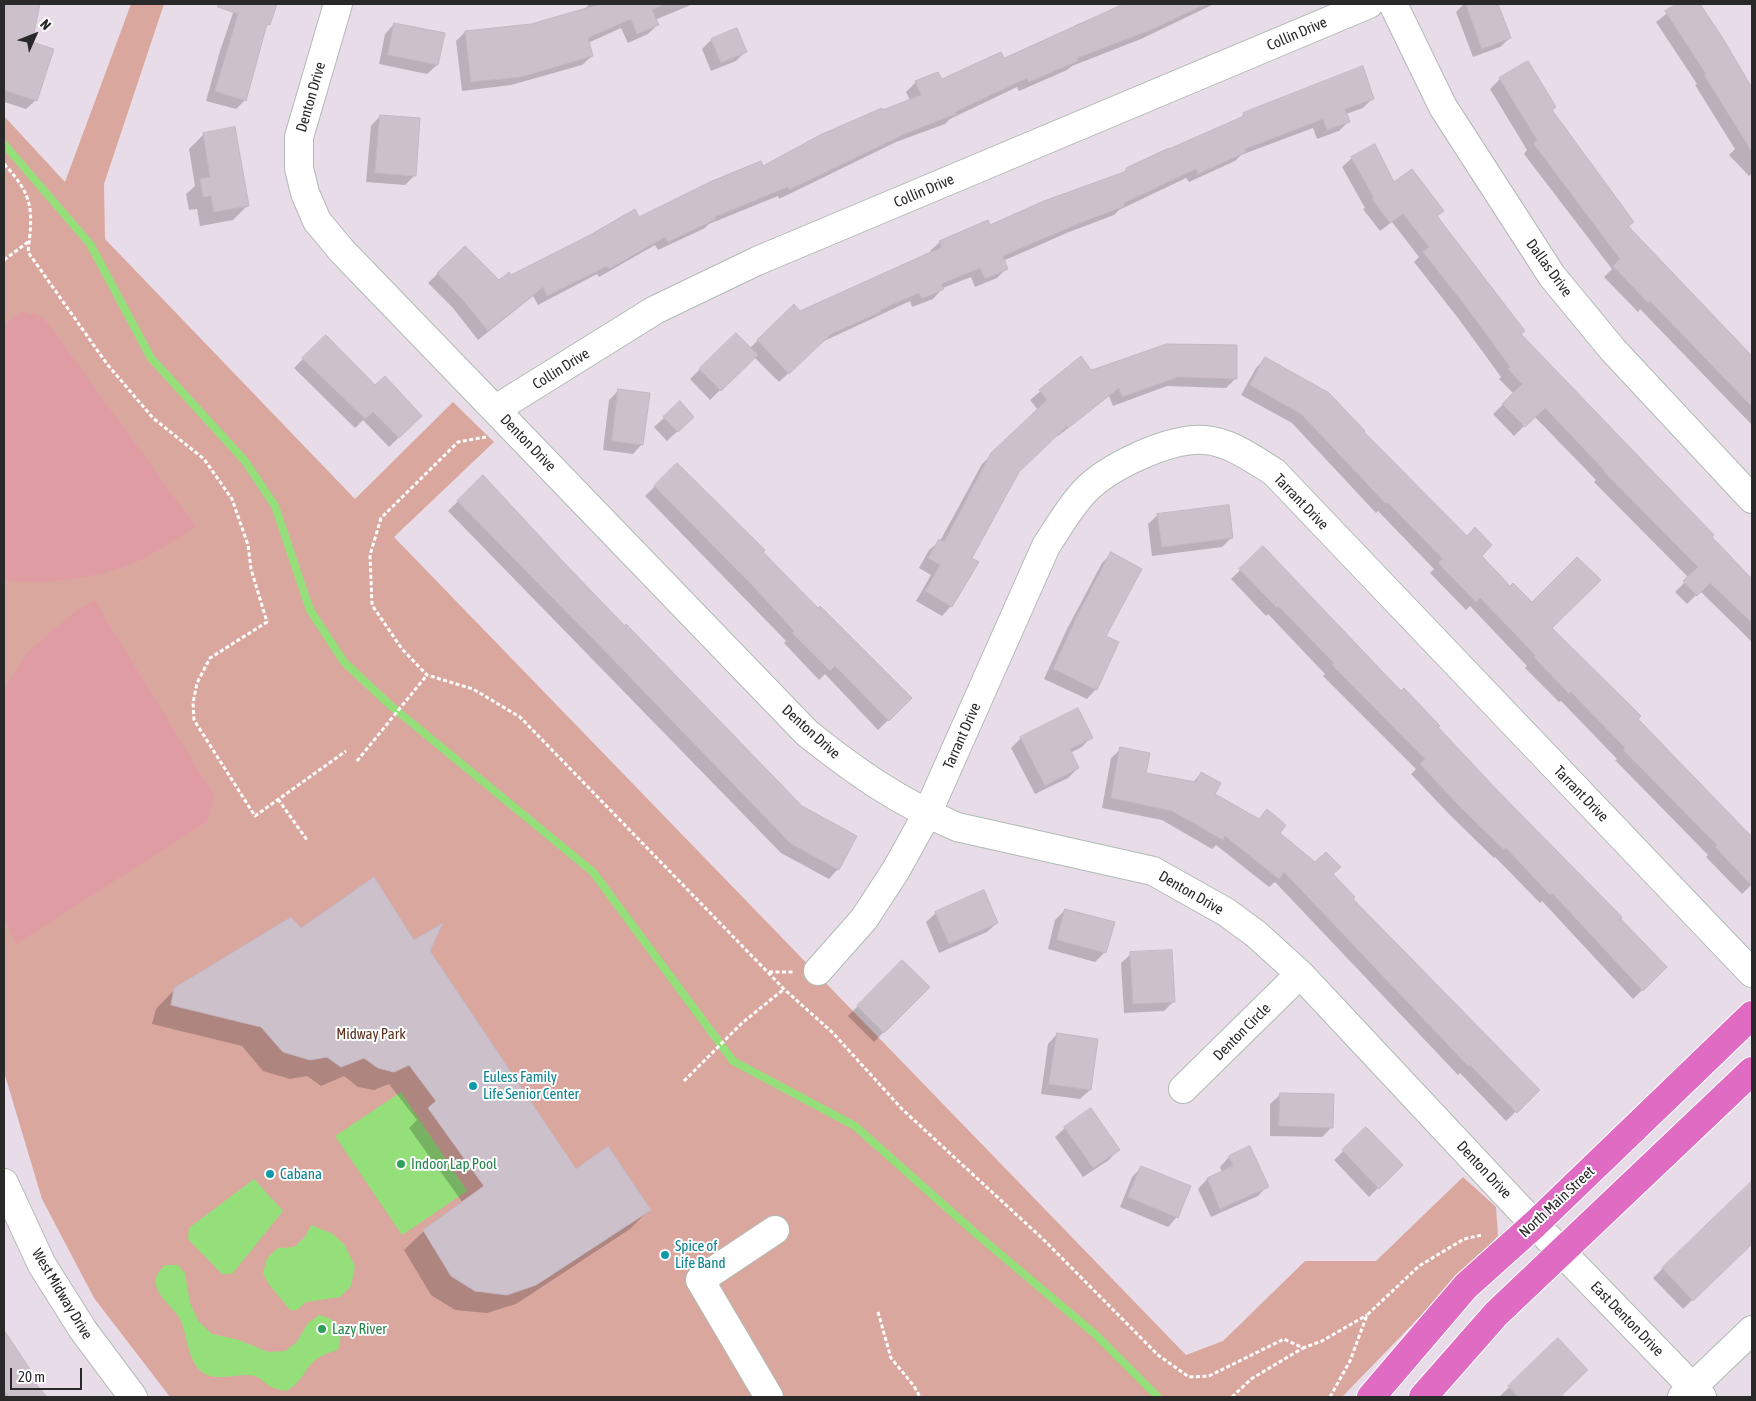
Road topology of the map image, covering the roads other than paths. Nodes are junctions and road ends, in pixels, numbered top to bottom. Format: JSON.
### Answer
{"nodes":[{"id":1,"x":338,"y":4,"type":"edge"},
{"id":2,"x":1369,"y":4,"type":"edge"},
{"id":3,"x":1393,"y":4,"type":"edge"},
{"id":4,"x":503,"y":417,"type":"junction"},
{"id":5,"x":1752,"y":499,"type":"edge"},
{"id":6,"x":927,"y":814,"type":"junction"},
{"id":7,"x":818,"y":970,"type":"dead end"},
{"id":8,"x":1752,"y":973,"type":"edge"},
{"id":9,"x":1300,"y":974,"type":"junction"},
{"id":10,"x":1752,"y":1015,"type":"edge"},
{"id":11,"x":1752,"y":1071,"type":"edge"},
{"id":12,"x":1183,"y":1089,"type":"dead end"},
{"id":13,"x":4,"y":1183,"type":"edge"},
{"id":14,"x":1535,"y":1224,"type":"junction"},
{"id":15,"x":774,"y":1230,"type":"dead end"},
{"id":16,"x":1562,"y":1251,"type":"junction"},
{"id":17,"x":1752,"y":1330,"type":"edge"},
{"id":18,"x":1692,"y":1394,"type":"edge"},
{"id":19,"x":133,"y":1397,"type":"edge"},
{"id":20,"x":769,"y":1397,"type":"edge"},
{"id":21,"x":1370,"y":1397,"type":"edge"},
{"id":22,"x":1422,"y":1397,"type":"edge"}],
"edges":[{"from":1,"to":4,"type":"street","name":"Denton Drive"},
{"from":2,"to":4,"type":"street","name":"Collin Drive"},
{"from":3,"to":5,"type":"street","name":"Dallas Drive"},
{"from":4,"to":6,"type":"street","name":"Denton Drive"},
{"from":6,"to":7,"type":"street","name":"Tarrant Drive"},
{"from":6,"to":8,"type":"street","name":"Tarrant Drive"},
{"from":6,"to":9,"type":"street","name":"Denton Drive"},
{"from":9,"to":12,"type":"street","name":"Denton Circle"},
{"from":9,"to":14,"type":"street","name":"Denton Drive"},
{"from":10,"to":14,"type":"main road","name":"North Main Street"},
{"from":11,"to":16,"type":"main road"},
{"from":13,"to":19,"type":"street","name":"West Midway Drive"},
{"from":14,"to":16,"type":"street","name":"Denton Drive"},
{"from":14,"to":21,"type":"main road","name":"North Main Street"},
{"from":15,"to":20,"type":"street"},
{"from":16,"to":18,"type":"street","name":"East Denton Drive"},
{"from":16,"to":22,"type":"main road"},
{"from":17,"to":18,"type":"street"}]}
